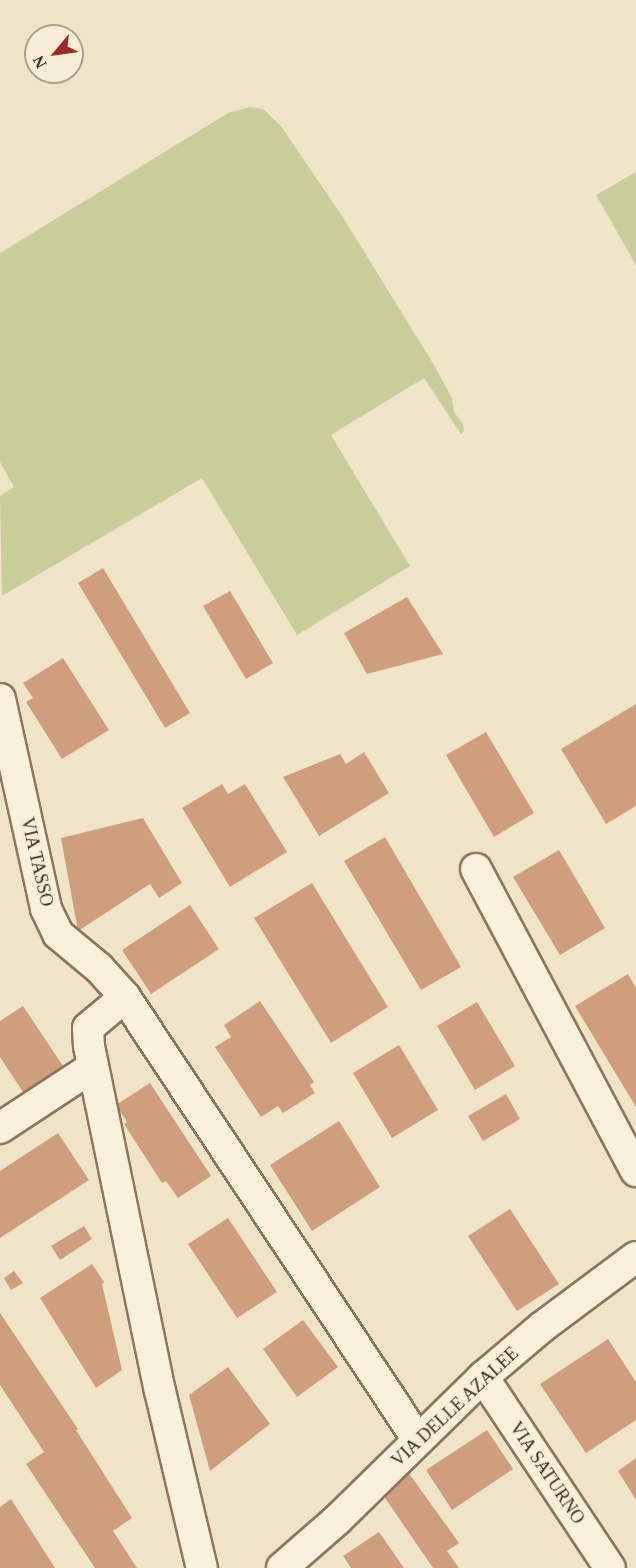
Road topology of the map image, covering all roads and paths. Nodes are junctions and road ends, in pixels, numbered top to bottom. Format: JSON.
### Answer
{"nodes":[{"id":1,"x":0,"y":699,"type":"edge"},
{"id":2,"x":476,"y":869,"type":"dead end"},
{"id":3,"x":125,"y":997,"type":"junction"},
{"id":4,"x":93,"y":1067,"type":"junction"},
{"id":5,"x":0,"y":1128,"type":"edge"},
{"id":6,"x":636,"y":1171,"type":"edge"},
{"id":7,"x":636,"y":1257,"type":"edge"},
{"id":8,"x":483,"y":1377,"type":"junction"},
{"id":9,"x":418,"y":1440,"type":"junction"},
{"id":10,"x":202,"y":1568,"type":"edge"},
{"id":11,"x":282,"y":1568,"type":"edge"},
{"id":12,"x":610,"y":1568,"type":"edge"}],
"edges":[{"from":1,"to":3,"type":"street","name":"VIA TASSO"},
{"from":2,"to":6,"type":"street"},
{"from":3,"to":4,"type":"street"},
{"from":3,"to":9,"type":"street","name":"VIA TASSO"},
{"from":4,"to":5,"type":"street"},
{"from":4,"to":10,"type":"street"},
{"from":7,"to":8,"type":"street","name":"VIA DELLE AZALEE"},
{"from":8,"to":9,"type":"street","name":"VIA DELLE AZALEE"},
{"from":8,"to":12,"type":"street","name":"VIA SATURNO"},
{"from":9,"to":11,"type":"street","name":"VIA DELLE AZALEE"}]}
